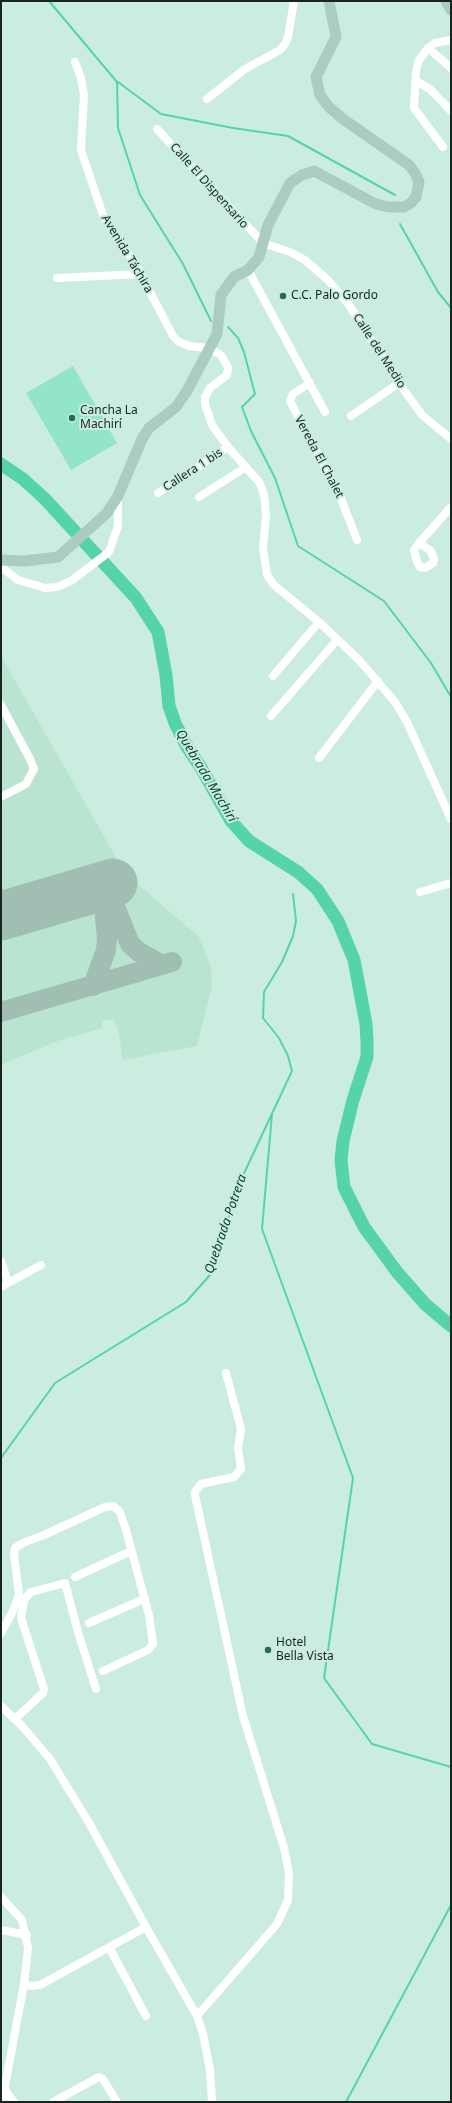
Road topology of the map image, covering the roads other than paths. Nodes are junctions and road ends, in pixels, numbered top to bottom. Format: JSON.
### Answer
{"nodes":[{"id":1,"x":294,"y":1,"type":"edge"},
{"id":2,"x":329,"y":1,"type":"edge"},
{"id":3,"x":446,"y":1,"type":"edge"},
{"id":4,"x":451,"y":10,"type":"edge"},
{"id":5,"x":451,"y":40,"type":"edge"},
{"id":6,"x":428,"y":48,"type":"junction"},
{"id":7,"x":75,"y":62,"type":"dead end"},
{"id":8,"x":451,"y":68,"type":"edge"},
{"id":9,"x":416,"y":81,"type":"junction"},
{"id":10,"x":207,"y":99,"type":"dead end"},
{"id":11,"x":451,"y":111,"type":"edge"},
{"id":12,"x":157,"y":129,"type":"dead end"},
{"id":13,"x":443,"y":147,"type":"dead end"},
{"id":14,"x":263,"y":243,"type":"junction"},
{"id":15,"x":248,"y":270,"type":"junction"},
{"id":16,"x":140,"y":274,"type":"junction"},
{"id":17,"x":57,"y":278,"type":"dead end"},
{"id":18,"x":208,"y":348,"type":"junction"},
{"id":19,"x":310,"y":383,"type":"junction"},
{"id":20,"x":399,"y":383,"type":"junction"},
{"id":21,"x":325,"y":412,"type":"dead end"},
{"id":22,"x":351,"y":416,"type":"dead end"},
{"id":23,"x":451,"y":439,"type":"edge"},
{"id":24,"x":228,"y":447,"type":"junction"},
{"id":25,"x":246,"y":467,"type":"junction"},
{"id":26,"x":158,"y":493,"type":"dead end"},
{"id":27,"x":118,"y":496,"type":"junction"},
{"id":28,"x":199,"y":497,"type":"dead end"},
{"id":29,"x":451,"y":507,"type":"edge"},
{"id":30,"x":357,"y":540,"type":"dead end"},
{"id":31,"x":419,"y":543,"type":"dead end"},
{"id":32,"x":1,"y":560,"type":"edge"},
{"id":33,"x":1,"y":567,"type":"edge"},
{"id":34,"x":319,"y":622,"type":"junction"},
{"id":35,"x":337,"y":640,"type":"junction"},
{"id":36,"x":273,"y":676,"type":"dead end"},
{"id":37,"x":378,"y":681,"type":"junction"},
{"id":38,"x":1,"y":705,"type":"edge"},
{"id":39,"x":271,"y":716,"type":"dead end"},
{"id":40,"x":319,"y":758,"type":"dead end"},
{"id":41,"x":1,"y":797,"type":"edge"},
{"id":42,"x":451,"y":819,"type":"edge"},
{"id":43,"x":451,"y":883,"type":"edge"},
{"id":44,"x":420,"y":892,"type":"dead end"},
{"id":45,"x":1,"y":1261,"type":"edge"},
{"id":46,"x":41,"y":1265,"type":"dead end"},
{"id":47,"x":8,"y":1282,"type":"junction"},
{"id":48,"x":1,"y":1287,"type":"edge"},
{"id":49,"x":226,"y":1373,"type":"dead end"},
{"id":50,"x":131,"y":1551,"type":"junction"},
{"id":51,"x":75,"y":1577,"type":"dead end"},
{"id":52,"x":144,"y":1599,"type":"junction"},
{"id":53,"x":89,"y":1623,"type":"dead end"},
{"id":54,"x":1,"y":1633,"type":"edge"},
{"id":55,"x":103,"y":1671,"type":"dead end"},
{"id":56,"x":96,"y":1689,"type":"dead end"},
{"id":57,"x":1,"y":1706,"type":"edge"},
{"id":58,"x":15,"y":1719,"type":"junction"},
{"id":59,"x":1,"y":1897,"type":"edge"},
{"id":60,"x":146,"y":1927,"type":"junction"},
{"id":61,"x":1,"y":1930,"type":"edge"},
{"id":62,"x":27,"y":1935,"type":"junction"},
{"id":63,"x":109,"y":1947,"type":"junction"},
{"id":64,"x":24,"y":1984,"type":"junction"},
{"id":65,"x":146,"y":2016,"type":"dead end"},
{"id":66,"x":197,"y":2016,"type":"junction"},
{"id":67,"x":4,"y":2090,"type":"junction"},
{"id":68,"x":2,"y":2102,"type":"edge"},
{"id":69,"x":14,"y":2102,"type":"edge"},
{"id":70,"x":53,"y":2102,"type":"edge"},
{"id":71,"x":117,"y":2102,"type":"edge"},
{"id":72,"x":212,"y":2102,"type":"edge"}],
"edges":[{"from":1,"to":10,"type":"street"},
{"from":2,"to":14,"type":"main road"},
{"from":3,"to":4,"type":"main road"},
{"from":5,"to":6,"type":"street"},
{"from":6,"to":8,"type":"street"},
{"from":6,"to":9,"type":"street"},
{"from":7,"to":16,"type":"street","name":"Avenida Táchira"},
{"from":9,"to":11,"type":"street"},
{"from":9,"to":13,"type":"street"},
{"from":12,"to":14,"type":"street","name":"Calle El Dispensario"},
{"from":14,"to":15,"type":"main road"},
{"from":14,"to":20,"type":"street","name":"Calle del Medio"},
{"from":15,"to":18,"type":"main road"},
{"from":15,"to":19,"type":"street"},
{"from":16,"to":17,"type":"street"},
{"from":16,"to":18,"type":"street","name":"Avenida Táchira"},
{"from":18,"to":24,"type":"street"},
{"from":18,"to":27,"type":"main road"},
{"from":19,"to":21,"type":"street"},
{"from":19,"to":30,"type":"street","name":"Vereda El Chalet"},
{"from":20,"to":22,"type":"street"},
{"from":20,"to":23,"type":"street","name":"Calle del Medio"},
{"from":24,"to":25,"type":"street"},
{"from":24,"to":26,"type":"street","name":"Callera 1 bis"},
{"from":25,"to":28,"type":"street"},
{"from":25,"to":34,"type":"street"},
{"from":27,"to":32,"type":"main road"},
{"from":27,"to":33,"type":"street"},
{"from":29,"to":31,"type":"street"},
{"from":34,"to":35,"type":"street"},
{"from":34,"to":36,"type":"street"},
{"from":35,"to":37,"type":"street"},
{"from":35,"to":39,"type":"street"},
{"from":37,"to":40,"type":"street"},
{"from":37,"to":42,"type":"street"},
{"from":38,"to":41,"type":"street"},
{"from":43,"to":44,"type":"street"},
{"from":45,"to":47,"type":"street"},
{"from":46,"to":47,"type":"street"},
{"from":47,"to":48,"type":"street"},
{"from":49,"to":66,"type":"street"},
{"from":50,"to":51,"type":"street"},
{"from":50,"to":52,"type":"street"},
{"from":50,"to":54,"type":"street"},
{"from":52,"to":53,"type":"street"},
{"from":52,"to":55,"type":"street"},
{"from":56,"to":58,"type":"street"},
{"from":57,"to":58,"type":"street"},
{"from":58,"to":60,"type":"street"},
{"from":59,"to":62,"type":"street"},
{"from":60,"to":63,"type":"street"},
{"from":60,"to":66,"type":"street"},
{"from":61,"to":62,"type":"street"},
{"from":62,"to":64,"type":"street"},
{"from":63,"to":64,"type":"street"},
{"from":63,"to":65,"type":"street"},
{"from":64,"to":67,"type":"street"},
{"from":66,"to":72,"type":"street"},
{"from":67,"to":68,"type":"street"},
{"from":67,"to":69,"type":"street"},
{"from":70,"to":71,"type":"street"}]}
